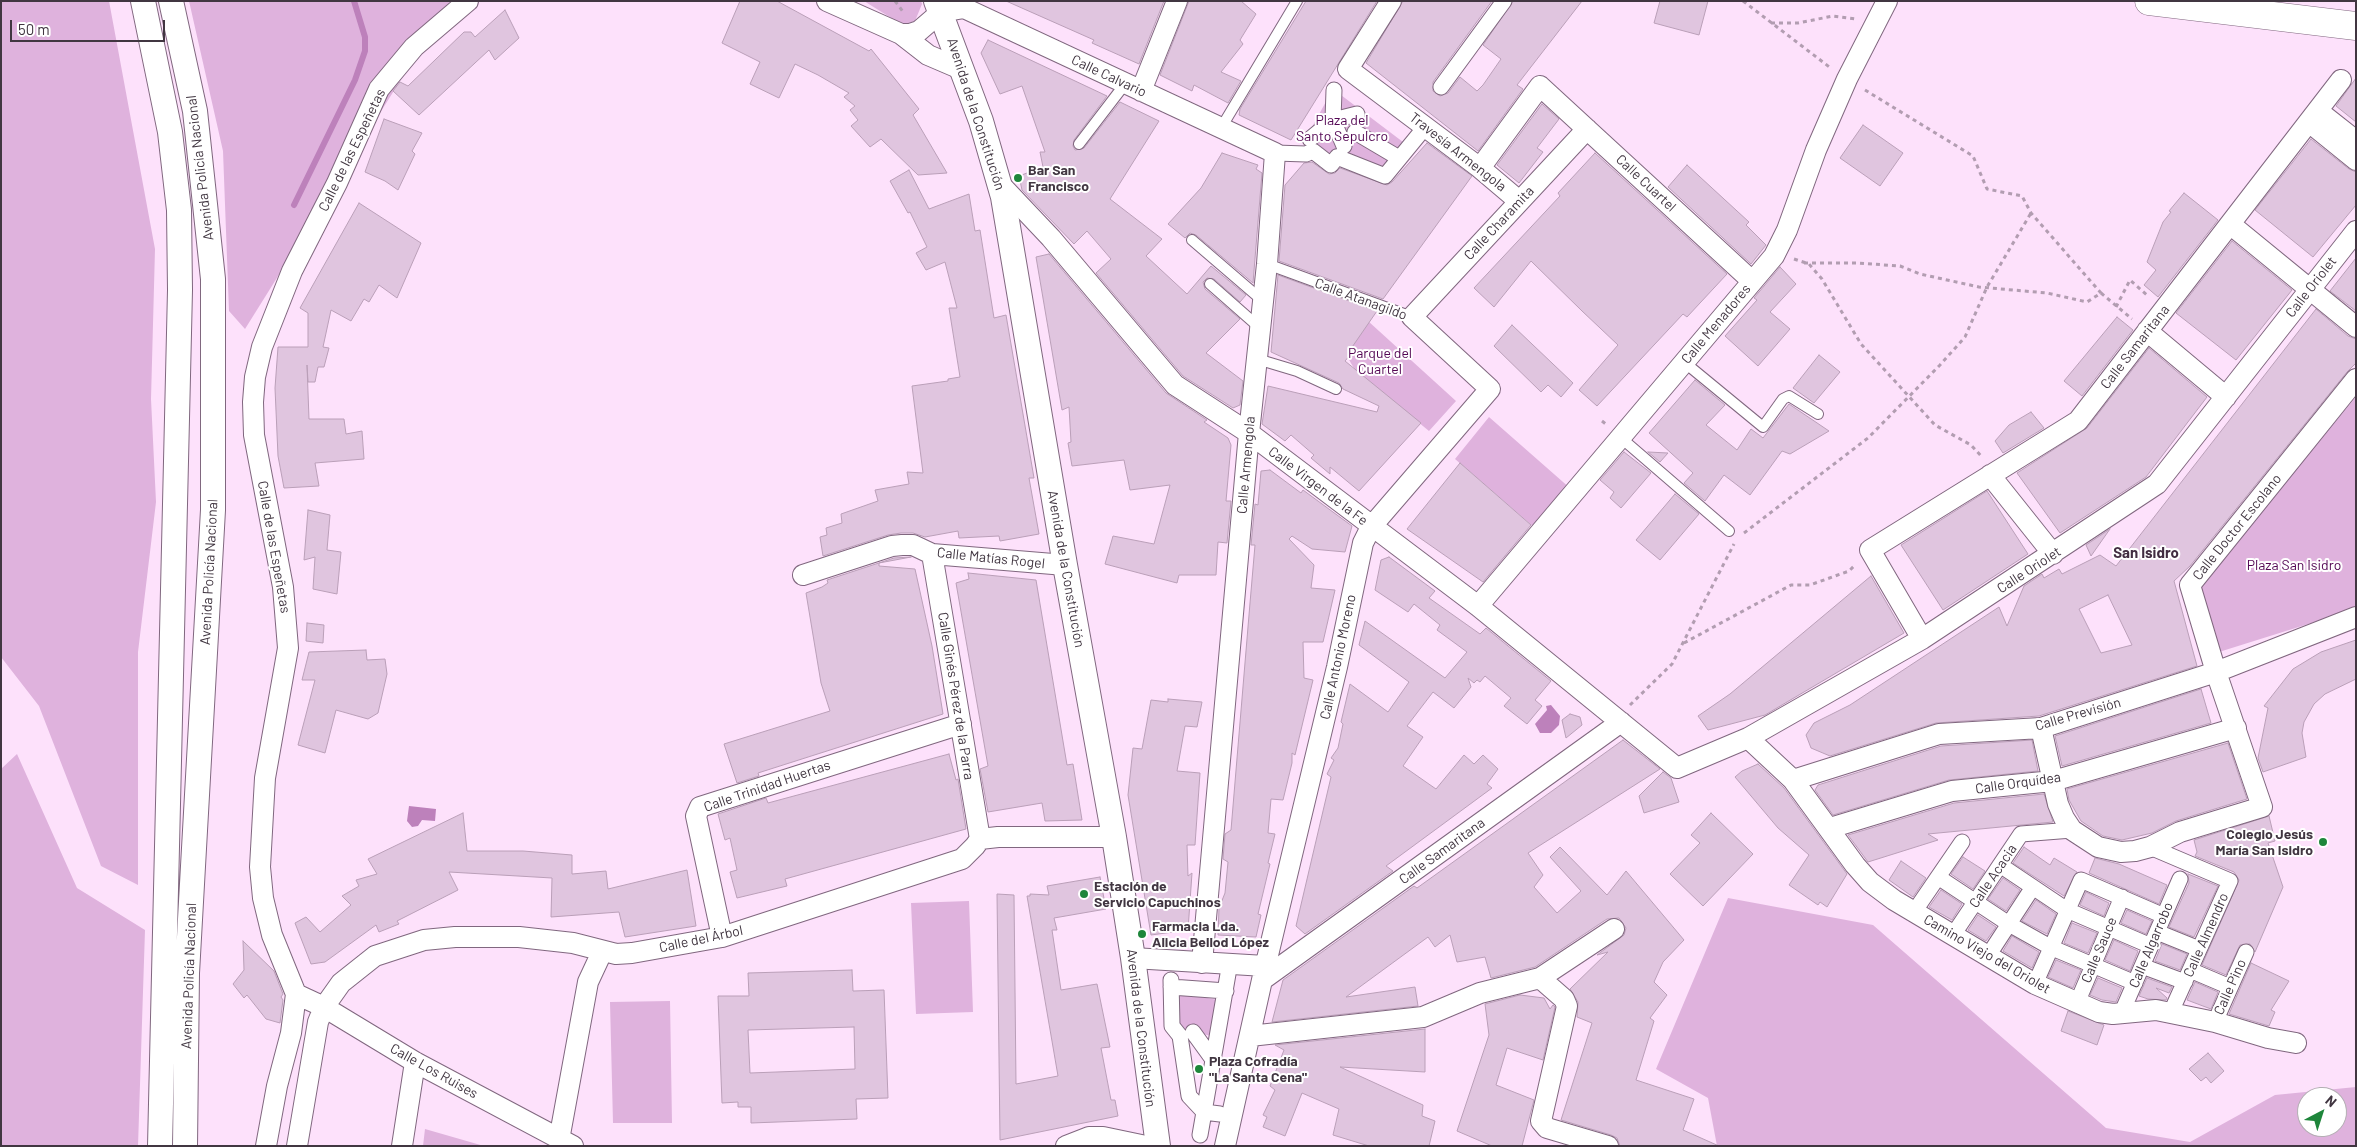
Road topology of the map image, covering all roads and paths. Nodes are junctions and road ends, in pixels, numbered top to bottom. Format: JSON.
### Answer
{"nodes":[{"id":1,"x":143,"y":1,"type":"edge"},
{"id":2,"x":171,"y":1,"type":"edge"},
{"id":3,"x":468,"y":1,"type":"edge"},
{"id":4,"x":827,"y":1,"type":"edge"},
{"id":5,"x":1177,"y":1,"type":"edge"},
{"id":6,"x":1297,"y":1,"type":"edge"},
{"id":7,"x":1391,"y":1,"type":"edge"},
{"id":8,"x":1504,"y":1,"type":"edge"},
{"id":9,"x":1743,"y":1,"type":"edge"},
{"id":10,"x":1887,"y":1,"type":"edge"},
{"id":11,"x":2149,"y":1,"type":"edge"},
{"id":12,"x":939,"y":7,"type":"edge"},
{"id":13,"x":1770,"y":23,"type":"junction"},
{"id":14,"x":1874,"y":26,"type":"junction"},
{"id":15,"x":2356,"y":26,"type":"edge"},
{"id":16,"x":901,"y":34,"type":"junction"},
{"id":17,"x":963,"y":70,"type":"junction"},
{"id":18,"x":1847,"y":79,"type":"junction"},
{"id":19,"x":2341,"y":80,"type":"dead end"},
{"id":20,"x":1133,"y":87,"type":"junction"},
{"id":21,"x":1441,"y":87,"type":"dead end"},
{"id":22,"x":1334,"y":90,"type":"dead end"},
{"id":23,"x":2314,"y":116,"type":"junction"},
{"id":24,"x":1333,"y":120,"type":"junction"},
{"id":25,"x":1426,"y":126,"type":"junction"},
{"id":26,"x":1220,"y":128,"type":"junction"},
{"id":27,"x":1587,"y":129,"type":"junction"},
{"id":28,"x":1357,"y":133,"type":"junction"},
{"id":29,"x":2356,"y":140,"type":"edge"},
{"id":30,"x":1079,"y":144,"type":"dead end"},
{"id":31,"x":1348,"y":149,"type":"dead end"},
{"id":32,"x":1403,"y":152,"type":"junction"},
{"id":33,"x":1275,"y":153,"type":"junction"},
{"id":34,"x":2356,"y":160,"type":"edge"},
{"id":35,"x":1480,"y":168,"type":"junction"},
{"id":36,"x":999,"y":183,"type":"junction"},
{"id":37,"x":1520,"y":201,"type":"junction"},
{"id":38,"x":2031,"y":213,"type":"junction"},
{"id":39,"x":2234,"y":218,"type":"junction"},
{"id":40,"x":2356,"y":230,"type":"edge"},
{"id":41,"x":1192,"y":240,"type":"dead end"},
{"id":42,"x":1774,"y":256,"type":"junction"},
{"id":43,"x":1804,"y":263,"type":"junction"},
{"id":44,"x":1267,"y":264,"type":"junction"},
{"id":45,"x":1752,"y":281,"type":"junction"},
{"id":46,"x":1210,"y":284,"type":"dead end"},
{"id":47,"x":2314,"y":284,"type":"junction"},
{"id":48,"x":1987,"y":287,"type":"junction"},
{"id":49,"x":2101,"y":292,"type":"junction"},
{"id":50,"x":1263,"y":301,"type":"junction"},
{"id":51,"x":2116,"y":307,"type":"junction"},
{"id":52,"x":2356,"y":309,"type":"edge"},
{"id":53,"x":2164,"y":310,"type":"junction"},
{"id":54,"x":1412,"y":317,"type":"junction"},
{"id":55,"x":2356,"y":327,"type":"edge"},
{"id":56,"x":1260,"y":328,"type":"junction"},
{"id":57,"x":2147,"y":331,"type":"junction"},
{"id":58,"x":1257,"y":359,"type":"junction"},
{"id":59,"x":1684,"y":362,"type":"junction"},
{"id":60,"x":2356,"y":379,"type":"edge"},
{"id":61,"x":1490,"y":389,"type":"joint"},
{"id":62,"x":1336,"y":390,"type":"dead end"},
{"id":63,"x":1908,"y":396,"type":"junction"},
{"id":64,"x":2226,"y":396,"type":"junction"},
{"id":65,"x":1818,"y":414,"type":"dead end"},
{"id":66,"x":1248,"y":433,"type":"junction"},
{"id":67,"x":1620,"y":437,"type":"junction"},
{"id":68,"x":1990,"y":475,"type":"junction"},
{"id":69,"x":1371,"y":527,"type":"junction"},
{"id":70,"x":1729,"y":531,"type":"dead end"},
{"id":71,"x":1870,"y":550,"type":"junction"},
{"id":72,"x":932,"y":554,"type":"junction"},
{"id":73,"x":2053,"y":554,"type":"junction"},
{"id":74,"x":1065,"y":566,"type":"junction"},
{"id":75,"x":803,"y":575,"type":"dead end"},
{"id":76,"x":1478,"y":606,"type":"junction"},
{"id":77,"x":2356,"y":617,"type":"edge"},
{"id":78,"x":1922,"y":639,"type":"junction"},
{"id":79,"x":1683,"y":643,"type":"junction"},
{"id":80,"x":2216,"y":672,"type":"junction"},
{"id":81,"x":1618,"y":720,"type":"junction"},
{"id":82,"x":960,"y":724,"type":"junction"},
{"id":83,"x":2041,"y":728,"type":"junction"},
{"id":84,"x":2236,"y":728,"type":"junction"},
{"id":85,"x":1748,"y":738,"type":"junction"},
{"id":86,"x":1793,"y":780,"type":"junction"},
{"id":87,"x":2053,"y":781,"type":"junction"},
{"id":88,"x":1830,"y":828,"type":"junction"},
{"id":89,"x":2072,"y":830,"type":"junction"},
{"id":90,"x":1114,"y":837,"type":"junction"},
{"id":91,"x":980,"y":839,"type":"junction"},
{"id":92,"x":1962,"y":842,"type":"dead end"},
{"id":93,"x":2150,"y":846,"type":"junction"},
{"id":94,"x":2000,"y":865,"type":"junction"},
{"id":95,"x":1938,"y":877,"type":"junction"},
{"id":96,"x":2180,"y":879,"type":"dead end"},
{"id":97,"x":2033,"y":887,"type":"junction"},
{"id":98,"x":2122,"y":897,"type":"junction"},
{"id":99,"x":1976,"y":902,"type":"junction"},
{"id":100,"x":2067,"y":910,"type":"junction"},
{"id":101,"x":1914,"y":912,"type":"junction"},
{"id":102,"x":2164,"y":916,"type":"junction"},
{"id":103,"x":2009,"y":924,"type":"junction"},
{"id":104,"x":2109,"y":928,"type":"junction"},
{"id":105,"x":1614,"y":929,"type":"dead end"},
{"id":106,"x":2157,"y":932,"type":"junction"},
{"id":107,"x":1953,"y":935,"type":"junction"},
{"id":108,"x":722,"y":937,"type":"junction"},
{"id":109,"x":2151,"y":946,"type":"junction"},
{"id":110,"x":2050,"y":948,"type":"junction"},
{"id":111,"x":2199,"y":949,"type":"junction"},
{"id":112,"x":602,"y":952,"type":"junction"},
{"id":113,"x":2246,"y":952,"type":"dead end"},
{"id":114,"x":1988,"y":956,"type":"junction"},
{"id":115,"x":1133,"y":958,"type":"junction"},
{"id":116,"x":1202,"y":963,"type":"junction"},
{"id":117,"x":2093,"y":965,"type":"junction"},
{"id":118,"x":2142,"y":966,"type":"junction"},
{"id":119,"x":1264,"y":973,"type":"junction"},
{"id":120,"x":1228,"y":974,"type":"dead end"},
{"id":121,"x":2188,"y":976,"type":"junction"},
{"id":122,"x":1540,"y":978,"type":"junction"},
{"id":123,"x":2135,"y":983,"type":"junction"},
{"id":124,"x":2035,"y":984,"type":"junction"},
{"id":125,"x":2230,"y":987,"type":"junction"},
{"id":126,"x":1226,"y":991,"type":"junction"},
{"id":127,"x":296,"y":994,"type":"junction"},
{"id":128,"x":2077,"y":1003,"type":"junction"},
{"id":129,"x":324,"y":1007,"type":"junction"},
{"id":130,"x":2122,"y":1012,"type":"junction"},
{"id":131,"x":2171,"y":1012,"type":"junction"},
{"id":132,"x":2214,"y":1022,"type":"junction"},
{"id":133,"x":1192,"y":1032,"type":"dead end"},
{"id":134,"x":1250,"y":1036,"type":"junction"},
{"id":135,"x":2296,"y":1043,"type":"dead end"},
{"id":136,"x":1214,"y":1060,"type":"junction"},
{"id":137,"x":416,"y":1062,"type":"junction"},
{"id":138,"x":1204,"y":1112,"type":"junction"},
{"id":139,"x":1220,"y":1114,"type":"dead end"},
{"id":140,"x":1200,"y":1135,"type":"dead end"},
{"id":141,"x":566,"y":1143,"type":"edge"},
{"id":142,"x":1227,"y":1145,"type":"edge"},
{"id":143,"x":160,"y":1146,"type":"edge"},
{"id":144,"x":185,"y":1146,"type":"edge"},
{"id":145,"x":266,"y":1146,"type":"edge"},
{"id":146,"x":297,"y":1146,"type":"edge"},
{"id":147,"x":402,"y":1146,"type":"edge"},
{"id":148,"x":1066,"y":1146,"type":"edge"},
{"id":149,"x":1146,"y":1146,"type":"edge"},
{"id":150,"x":1158,"y":1146,"type":"edge"},
{"id":151,"x":1608,"y":1146,"type":"edge"}],
"edges":[{"from":1,"to":143,"type":"street","name":"Avenida Policía Nacional"},
{"from":2,"to":144,"type":"street","name":"Avenida Policía Nacional"},
{"from":3,"to":127,"type":"street","name":"Calle de las Espeñetas"},
{"from":4,"to":16,"type":"street"},
{"from":5,"to":20,"type":"street"},
{"from":6,"to":26,"type":"lane"},
{"from":7,"to":25,"type":"street","name":"Travesía Armengola"},
{"from":8,"to":21,"type":"street"},
{"from":9,"to":13,"type":"path"},
{"from":10,"to":14,"type":"street","name":"Calle Menadores"},
{"from":11,"to":15,"type":"highway"},
{"from":12,"to":16,"type":"street"},
{"from":12,"to":17,"type":"street","name":"Avenida de la Constitución"},
{"from":12,"to":20,"type":"street","name":"Calle Calvario"},
{"from":13,"to":14,"type":"path"},
{"from":13,"to":18,"type":"path"},
{"from":14,"to":18,"type":"street","name":"Calle Menadores"},
{"from":16,"to":17,"type":"street"},
{"from":17,"to":36,"type":"street","name":"Avenida de la Constitución"},
{"from":18,"to":38,"type":"path"},
{"from":18,"to":42,"type":"street","name":"Calle Menadores"},
{"from":19,"to":23,"type":"street","name":"Calle Samaritana"},
{"from":20,"to":26,"type":"street","name":"Calle Calvario"},
{"from":20,"to":30,"type":"lane"},
{"from":22,"to":24,"type":"street"},
{"from":23,"to":29,"type":"street"},
{"from":23,"to":34,"type":"street"},
{"from":23,"to":39,"type":"street","name":"Calle Samaritana"},
{"from":24,"to":24,"type":"street"},
{"from":24,"to":28,"type":"street"},
{"from":24,"to":28,"type":"street"},
{"from":25,"to":32,"type":"street"},
{"from":25,"to":35,"type":"street","name":"Travesía Armengola"},
{"from":26,"to":33,"type":"street","name":"Calle Calvario"},
{"from":27,"to":35,"type":"street","name":"Calle Cuartel"},
{"from":27,"to":37,"type":"street","name":"Calle Charamita"},
{"from":27,"to":45,"type":"street","name":"Calle Cuartel"},
{"from":28,"to":31,"type":"street"},
{"from":28,"to":32,"type":"street"},
{"from":32,"to":33,"type":"street"},
{"from":33,"to":44,"type":"street","name":"Calle Armengola"},
{"from":35,"to":37,"type":"street","name":"Travesía Armengola"},
{"from":36,"to":66,"type":"street","name":"Calle Virgen de la Fe"},
{"from":36,"to":74,"type":"street","name":"Avenida de la Constitución"},
{"from":37,"to":54,"type":"street","name":"Calle Charamita"},
{"from":38,"to":48,"type":"path"},
{"from":38,"to":49,"type":"path"},
{"from":39,"to":47,"type":"street"},
{"from":39,"to":53,"type":"street","name":"Calle Samaritana"},
{"from":40,"to":47,"type":"street","name":"Calle Oriolet"},
{"from":41,"to":50,"type":"lane"},
{"from":42,"to":43,"type":"path"},
{"from":42,"to":45,"type":"street","name":"Calle Menadores"},
{"from":43,"to":48,"type":"path"},
{"from":43,"to":63,"type":"path"},
{"from":44,"to":50,"type":"street","name":"Calle Armengola"},
{"from":44,"to":54,"type":"lane","name":"Calle Atanagildo"},
{"from":45,"to":59,"type":"street","name":"Calle Menadores"},
{"from":46,"to":56,"type":"lane"},
{"from":47,"to":52,"type":"street"},
{"from":47,"to":55,"type":"street"},
{"from":47,"to":64,"type":"street","name":"Calle Oriolet"},
{"from":48,"to":49,"type":"path"},
{"from":48,"to":63,"type":"path"},
{"from":49,"to":51,"type":"path"},
{"from":50,"to":56,"type":"street","name":"Calle Armengola"},
{"from":51,"to":53,"type":"path"},
{"from":51,"to":57,"type":"path"},
{"from":53,"to":57,"type":"street","name":"Calle Samaritana"},
{"from":54,"to":61,"type":"street","name":"Calle Atanagildo"},
{"from":56,"to":58,"type":"street","name":"Calle Armengola"},
{"from":57,"to":64,"type":"street"},
{"from":57,"to":68,"type":"street","name":"Calle Samaritana"},
{"from":58,"to":62,"type":"lane"},
{"from":58,"to":66,"type":"street","name":"Calle Armengola"},
{"from":59,"to":65,"type":"lane"},
{"from":59,"to":67,"type":"street","name":"Calle Menadores"},
{"from":60,"to":80,"type":"street","name":"Calle Doctor Escolano"},
{"from":61,"to":69,"type":"street","name":"Calle Antonio Moreno"},
{"from":63,"to":68,"type":"path"},
{"from":63,"to":79,"type":"path"},
{"from":64,"to":73,"type":"street","name":"Calle Oriolet"},
{"from":66,"to":69,"type":"street","name":"Calle Virgen de la Fe"},
{"from":66,"to":116,"type":"street","name":"Calle Armengola"},
{"from":67,"to":70,"type":"lane"},
{"from":67,"to":76,"type":"street","name":"Calle Menadores"},
{"from":68,"to":71,"type":"street","name":"Calle Samaritana"},
{"from":68,"to":73,"type":"street"},
{"from":69,"to":76,"type":"street","name":"Calle Virgen de la Fe"},
{"from":69,"to":119,"type":"street","name":"Calle Antonio Moreno"},
{"from":71,"to":78,"type":"street"},
{"from":71,"to":79,"type":"path"},
{"from":72,"to":74,"type":"street","name":"Calle Matías Rogel"},
{"from":72,"to":75,"type":"street","name":"Calle Matías Rogel"},
{"from":72,"to":82,"type":"street","name":"Calle Ginés Pérez de la Parra"},
{"from":73,"to":78,"type":"street","name":"Calle Oriolet"},
{"from":74,"to":90,"type":"street","name":"Avenida de la Constitución"},
{"from":76,"to":81,"type":"street","name":"Calle Virgen de la Fe"},
{"from":77,"to":80,"type":"street","name":"Calle Previsión"},
{"from":78,"to":85,"type":"street","name":"Calle Oriolet"},
{"from":79,"to":81,"type":"path"},
{"from":80,"to":83,"type":"street","name":"Calle Previsión"},
{"from":80,"to":84,"type":"street","name":"Calle Doctor Escolano"},
{"from":81,"to":85,"type":"street","name":"Calle Oriolet"},
{"from":81,"to":119,"type":"street","name":"Calle Samaritana"},
{"from":82,"to":91,"type":"street","name":"Calle Ginés Pérez de la Parra"},
{"from":82,"to":108,"type":"street","name":"Calle Trinidad Huertas"},
{"from":83,"to":86,"type":"street","name":"Calle Previsión"},
{"from":83,"to":87,"type":"street"},
{"from":84,"to":87,"type":"street","name":"Calle Orquídea"},
{"from":84,"to":93,"type":"street","name":"Calle Doctor Escolano"},
{"from":85,"to":86,"type":"street","name":"Camino Viejo del Oriolet"},
{"from":86,"to":88,"type":"street","name":"Camino Viejo del Oriolet"},
{"from":87,"to":88,"type":"street","name":"Calle Orquídea"},
{"from":87,"to":89,"type":"street"},
{"from":88,"to":101,"type":"street","name":"Camino Viejo del Oriolet"},
{"from":89,"to":93,"type":"street"},
{"from":89,"to":94,"type":"street","name":"Calle Acacia"},
{"from":90,"to":91,"type":"street"},
{"from":90,"to":115,"type":"street","name":"Avenida de la Constitución"},
{"from":91,"to":108,"type":"street","name":"Calle del Árbol"},
{"from":92,"to":95,"type":"street"},
{"from":93,"to":111,"type":"street","name":"Calle Almendro"},
{"from":94,"to":97,"type":"street"},
{"from":94,"to":99,"type":"street","name":"Calle Acacia"},
{"from":95,"to":99,"type":"street"},
{"from":95,"to":101,"type":"street"},
{"from":96,"to":102,"type":"street","name":"Calle Algarrobo"},
{"from":97,"to":100,"type":"street"},
{"from":97,"to":103,"type":"street"},
{"from":98,"to":100,"type":"street"},
{"from":98,"to":102,"type":"street"},
{"from":98,"to":104,"type":"street","name":"Calle Sauce"},
{"from":99,"to":103,"type":"street"},
{"from":99,"to":107,"type":"street","name":"Calle Acacia"},
{"from":100,"to":104,"type":"street"},
{"from":100,"to":110,"type":"street"},
{"from":101,"to":107,"type":"street","name":"Camino Viejo del Oriolet"},
{"from":102,"to":106,"type":"street","name":"Calle Algarrobo"},
{"from":103,"to":110,"type":"street"},
{"from":103,"to":114,"type":"street"},
{"from":104,"to":109,"type":"street"},
{"from":104,"to":117,"type":"street","name":"Calle Sauce"},
{"from":105,"to":122,"type":"street"},
{"from":106,"to":109,"type":"street","name":"Calle Algarrobo"},
{"from":106,"to":111,"type":"street"},
{"from":107,"to":114,"type":"street","name":"Camino Viejo del Oriolet"},
{"from":108,"to":112,"type":"street","name":"Calle del Árbol"},
{"from":109,"to":118,"type":"street","name":"Calle Algarrobo"},
{"from":110,"to":117,"type":"street"},
{"from":110,"to":124,"type":"street"},
{"from":111,"to":121,"type":"street","name":"Calle Almendro"},
{"from":112,"to":129,"type":"street","name":"Calle del Árbol"},
{"from":112,"to":141,"type":"street"},
{"from":113,"to":125,"type":"street","name":"Calle Pino"},
{"from":114,"to":124,"type":"street","name":"Camino Viejo del Oriolet"},
{"from":115,"to":116,"type":"street"},
{"from":115,"to":150,"type":"street","name":"Avenida de la Constitución"},
{"from":116,"to":119,"type":"street"},
{"from":117,"to":123,"type":"street"},
{"from":117,"to":128,"type":"street","name":"Calle Sauce"},
{"from":118,"to":121,"type":"street"},
{"from":118,"to":123,"type":"street","name":"Calle Algarrobo"},
{"from":119,"to":134,"type":"street","name":"Calle Antonio Moreno"},
{"from":120,"to":126,"type":"street"},
{"from":121,"to":125,"type":"street"},
{"from":121,"to":131,"type":"street","name":"Calle Almendro"},
{"from":122,"to":134,"type":"street"},
{"from":122,"to":151,"type":"street"},
{"from":123,"to":130,"type":"street","name":"Calle Algarrobo"},
{"from":124,"to":128,"type":"street","name":"Camino Viejo del Oriolet"},
{"from":125,"to":132,"type":"street","name":"Calle Pino"},
{"from":126,"to":136,"type":"street"},
{"from":126,"to":138,"type":"street"},
{"from":127,"to":129,"type":"street","name":"Calle Los Ruises"},
{"from":127,"to":145,"type":"street","name":"Calle de las Espeñetas"},
{"from":128,"to":130,"type":"street","name":"Camino Viejo del Oriolet"},
{"from":129,"to":137,"type":"street","name":"Calle Los Ruises"},
{"from":129,"to":146,"type":"street"},
{"from":130,"to":131,"type":"street","name":"Camino Viejo del Oriolet"},
{"from":131,"to":132,"type":"street","name":"Camino Viejo del Oriolet"},
{"from":132,"to":135,"type":"street","name":"Camino Viejo del Oriolet"},
{"from":133,"to":136,"type":"street"},
{"from":134,"to":142,"type":"street","name":"Calle Antonio Moreno"},
{"from":136,"to":138,"type":"street"},
{"from":137,"to":141,"type":"street","name":"Calle Los Ruises"},
{"from":137,"to":147,"type":"street"},
{"from":138,"to":139,"type":"street"},
{"from":138,"to":140,"type":"street"},
{"from":148,"to":149,"type":"street"}]}
